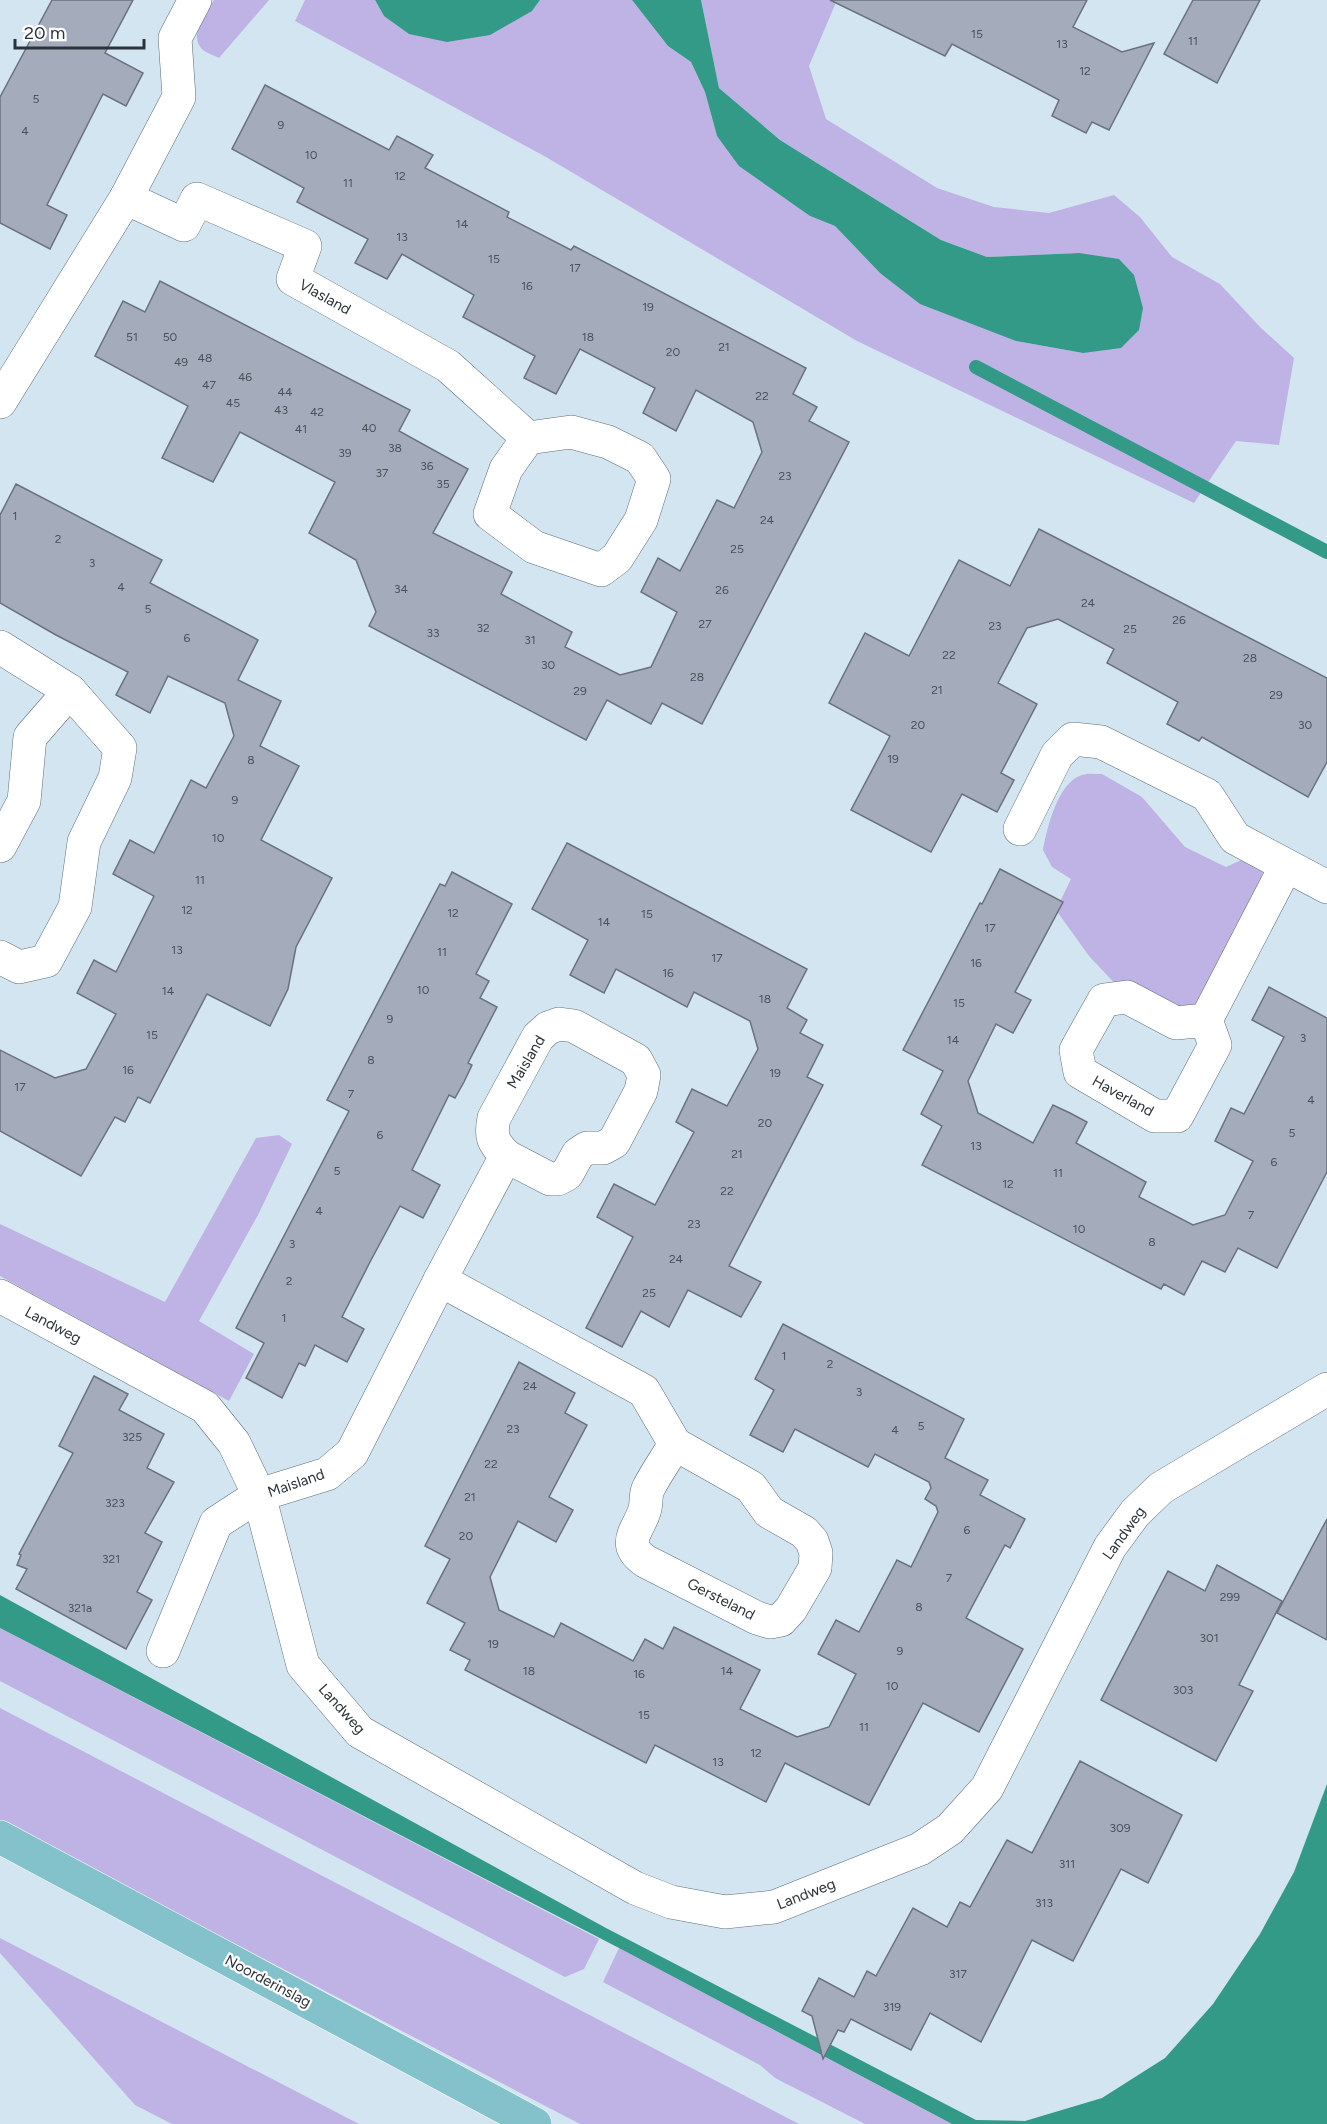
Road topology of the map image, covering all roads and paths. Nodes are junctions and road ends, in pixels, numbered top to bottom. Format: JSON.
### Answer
{"nodes":[{"id":1,"x":195,"y":0,"type":"edge"},
{"id":2,"x":126,"y":198,"type":"junction"},
{"id":3,"x":0,"y":402,"type":"edge"},
{"id":4,"x":528,"y":438,"type":"junction"},
{"id":5,"x":0,"y":647,"type":"edge"},
{"id":6,"x":70,"y":691,"type":"junction"},
{"id":7,"x":1020,"y":829,"type":"dead end"},
{"id":8,"x":0,"y":846,"type":"edge"},
{"id":9,"x":1286,"y":866,"type":"junction"},
{"id":10,"x":1327,"y":887,"type":"edge"},
{"id":11,"x":0,"y":957,"type":"edge"},
{"id":12,"x":1206,"y":1020,"type":"dead end"},
{"id":13,"x":506,"y":1156,"type":"junction"},
{"id":14,"x":440,"y":1281,"type":"junction"},
{"id":15,"x":0,"y":1296,"type":"edge"},
{"id":16,"x":1327,"y":1389,"type":"edge"},
{"id":17,"x":675,"y":1444,"type":"junction"},
{"id":18,"x":259,"y":1495,"type":"junction"},
{"id":19,"x":163,"y":1651,"type":"dead end"},
{"id":20,"x":0,"y":1837,"type":"edge"},
{"id":21,"x":535,"y":2124,"type":"edge"}],
"edges":[{"from":1,"to":2,"type":"street"},
{"from":2,"to":3,"type":"street"},
{"from":2,"to":4,"type":"street","name":"Vlasland"},
{"from":4,"to":4,"type":"street"},
{"from":5,"to":6,"type":"street"},
{"from":6,"to":8,"type":"street"},
{"from":6,"to":11,"type":"street"},
{"from":7,"to":9,"type":"street"},
{"from":9,"to":10,"type":"street"},
{"from":9,"to":12,"type":"street"},
{"from":13,"to":13,"type":"street","name":"Maisland"},
{"from":13,"to":14,"type":"street","name":"Maisland"},
{"from":14,"to":17,"type":"street"},
{"from":14,"to":18,"type":"street","name":"Maisland"},
{"from":15,"to":18,"type":"street","name":"Landweg"},
{"from":16,"to":18,"type":"street","name":"Landweg"},
{"from":17,"to":17,"type":"street","name":"Gersteland"},
{"from":18,"to":19,"type":"street"},
{"from":20,"to":21,"type":"main road","name":"Noorderinslag"}]}
